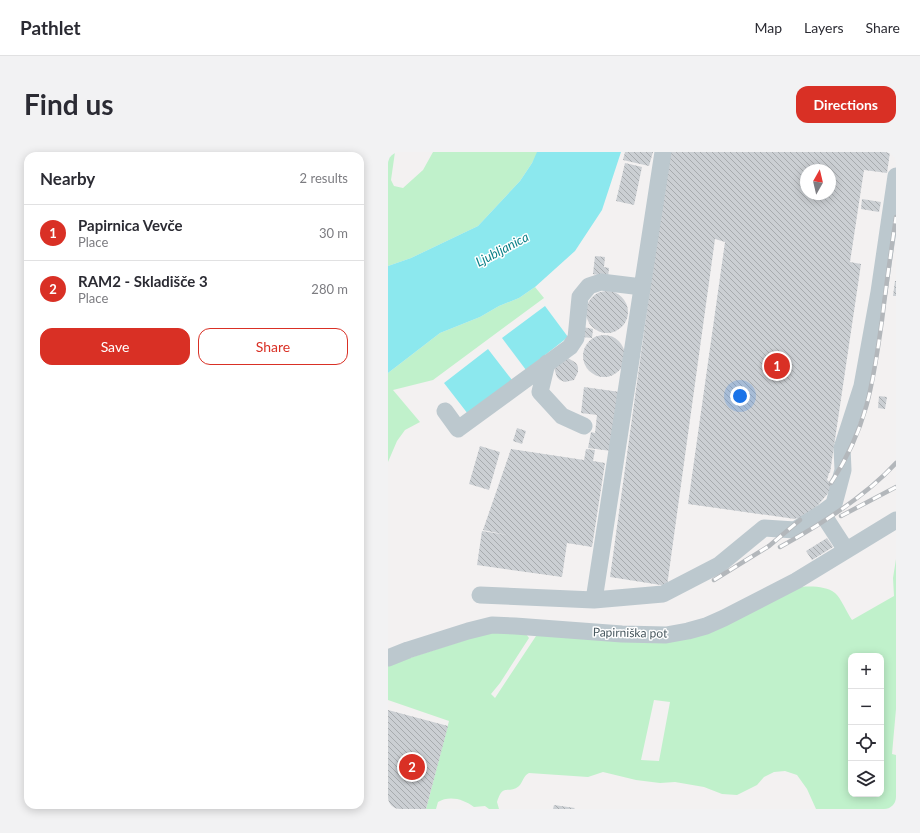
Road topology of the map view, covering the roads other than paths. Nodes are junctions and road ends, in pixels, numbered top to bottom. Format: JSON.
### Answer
{"nodes":[{"id":1,"x":663,"y":152,"type":"edge"},
{"id":2,"x":896,"y":176,"type":"edge"},
{"id":3,"x":642,"y":287,"type":"junction"},
{"id":4,"x":547,"y":363,"type":"junction"},
{"id":5,"x":445,"y":411,"type":"dead end"},
{"id":6,"x":584,"y":426,"type":"dead end"},
{"id":7,"x":822,"y":513,"type":"junction"},
{"id":8,"x":896,"y":520,"type":"edge"},
{"id":9,"x":846,"y":550,"type":"junction"},
{"id":10,"x":480,"y":595,"type":"dead end"},
{"id":11,"x":594,"y":600,"type":"junction"},
{"id":12,"x":388,"y":658,"type":"edge"}],
"edges":[{"from":1,"to":3,"type":"street"},
{"from":2,"to":7,"type":"street"},
{"from":3,"to":4,"type":"street"},
{"from":3,"to":11,"type":"street"},
{"from":4,"to":5,"type":"street"},
{"from":4,"to":6,"type":"street"},
{"from":7,"to":9,"type":"street"},
{"from":7,"to":11,"type":"street"},
{"from":8,"to":9,"type":"street","name":"Papirniška pot"},
{"from":9,"to":12,"type":"street","name":"Papirniška pot"},
{"from":10,"to":11,"type":"street"}]}
